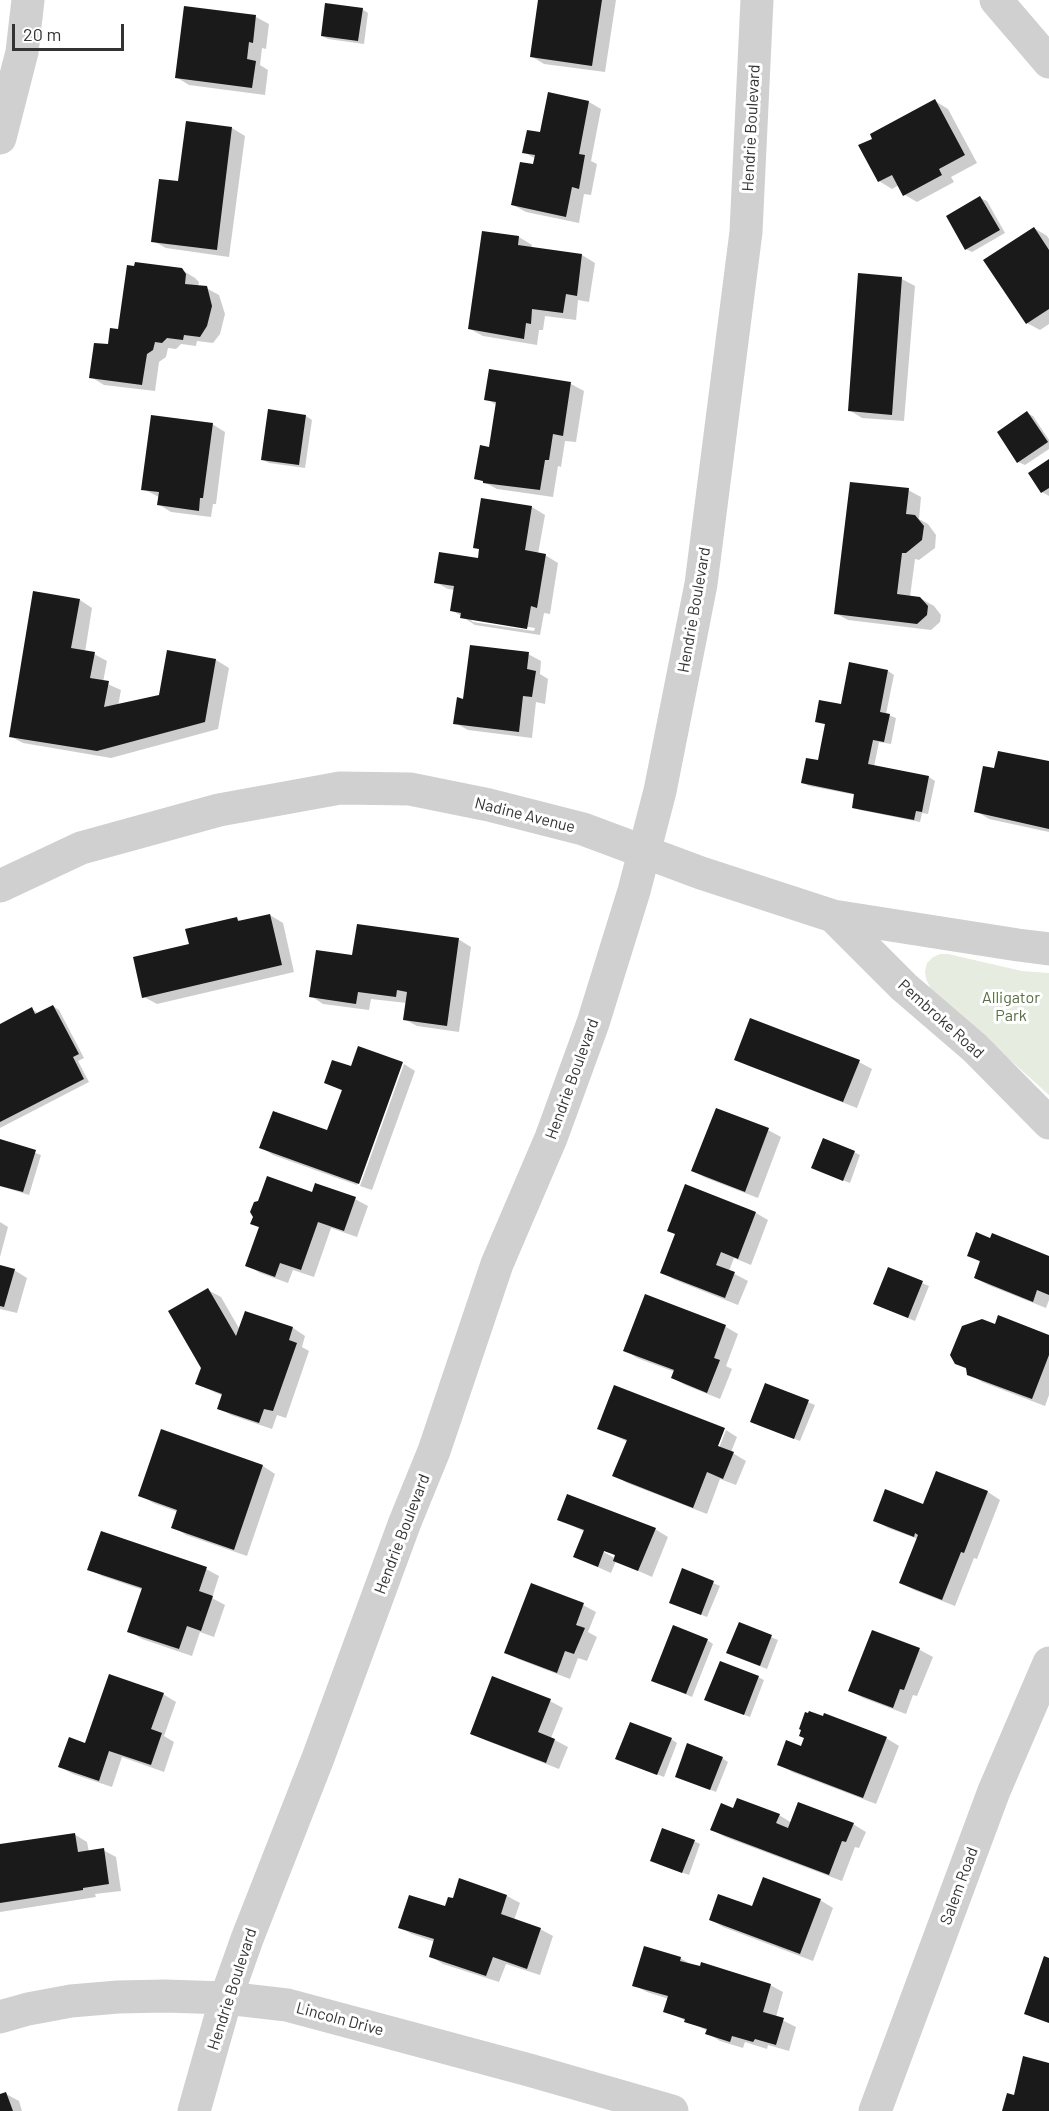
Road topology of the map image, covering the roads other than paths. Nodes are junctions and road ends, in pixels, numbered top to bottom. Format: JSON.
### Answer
{"nodes":[{"id":1,"x":28,"y":0,"type":"edge"},
{"id":2,"x":757,"y":0,"type":"edge"},
{"id":3,"x":996,"y":0,"type":"edge"},
{"id":4,"x":1049,"y":62,"type":"edge"},
{"id":5,"x":0,"y":138,"type":"edge"},
{"id":6,"x":645,"y":851,"type":"junction"},
{"id":7,"x":0,"y":886,"type":"edge"},
{"id":8,"x":833,"y":916,"type":"junction"},
{"id":9,"x":1049,"y":949,"type":"edge"},
{"id":10,"x":1049,"y":1123,"type":"edge"},
{"id":11,"x":1049,"y":1663,"type":"edge"},
{"id":12,"x":226,"y":1998,"type":"junction"},
{"id":13,"x":0,"y":2017,"type":"edge"},
{"id":14,"x":194,"y":2111,"type":"edge"},
{"id":15,"x":672,"y":2111,"type":"edge"},
{"id":16,"x":875,"y":2111,"type":"edge"}],
"edges":[{"from":1,"to":5,"type":"street"},
{"from":2,"to":6,"type":"street","name":"Hendrie Boulevard"},
{"from":3,"to":4,"type":"street"},
{"from":6,"to":7,"type":"street","name":"Nadine Avenue"},
{"from":6,"to":8,"type":"street","name":"Nadine Avenue"},
{"from":6,"to":12,"type":"street","name":"Hendrie Boulevard"},
{"from":8,"to":9,"type":"street","name":"Nadine Avenue"},
{"from":8,"to":10,"type":"street","name":"Pembroke Road"},
{"from":11,"to":16,"type":"street","name":"Salem Road"},
{"from":12,"to":13,"type":"street","name":"Lincoln Drive"},
{"from":12,"to":14,"type":"street","name":"Hendrie Boulevard"},
{"from":12,"to":15,"type":"street","name":"Lincoln Drive"}]}
